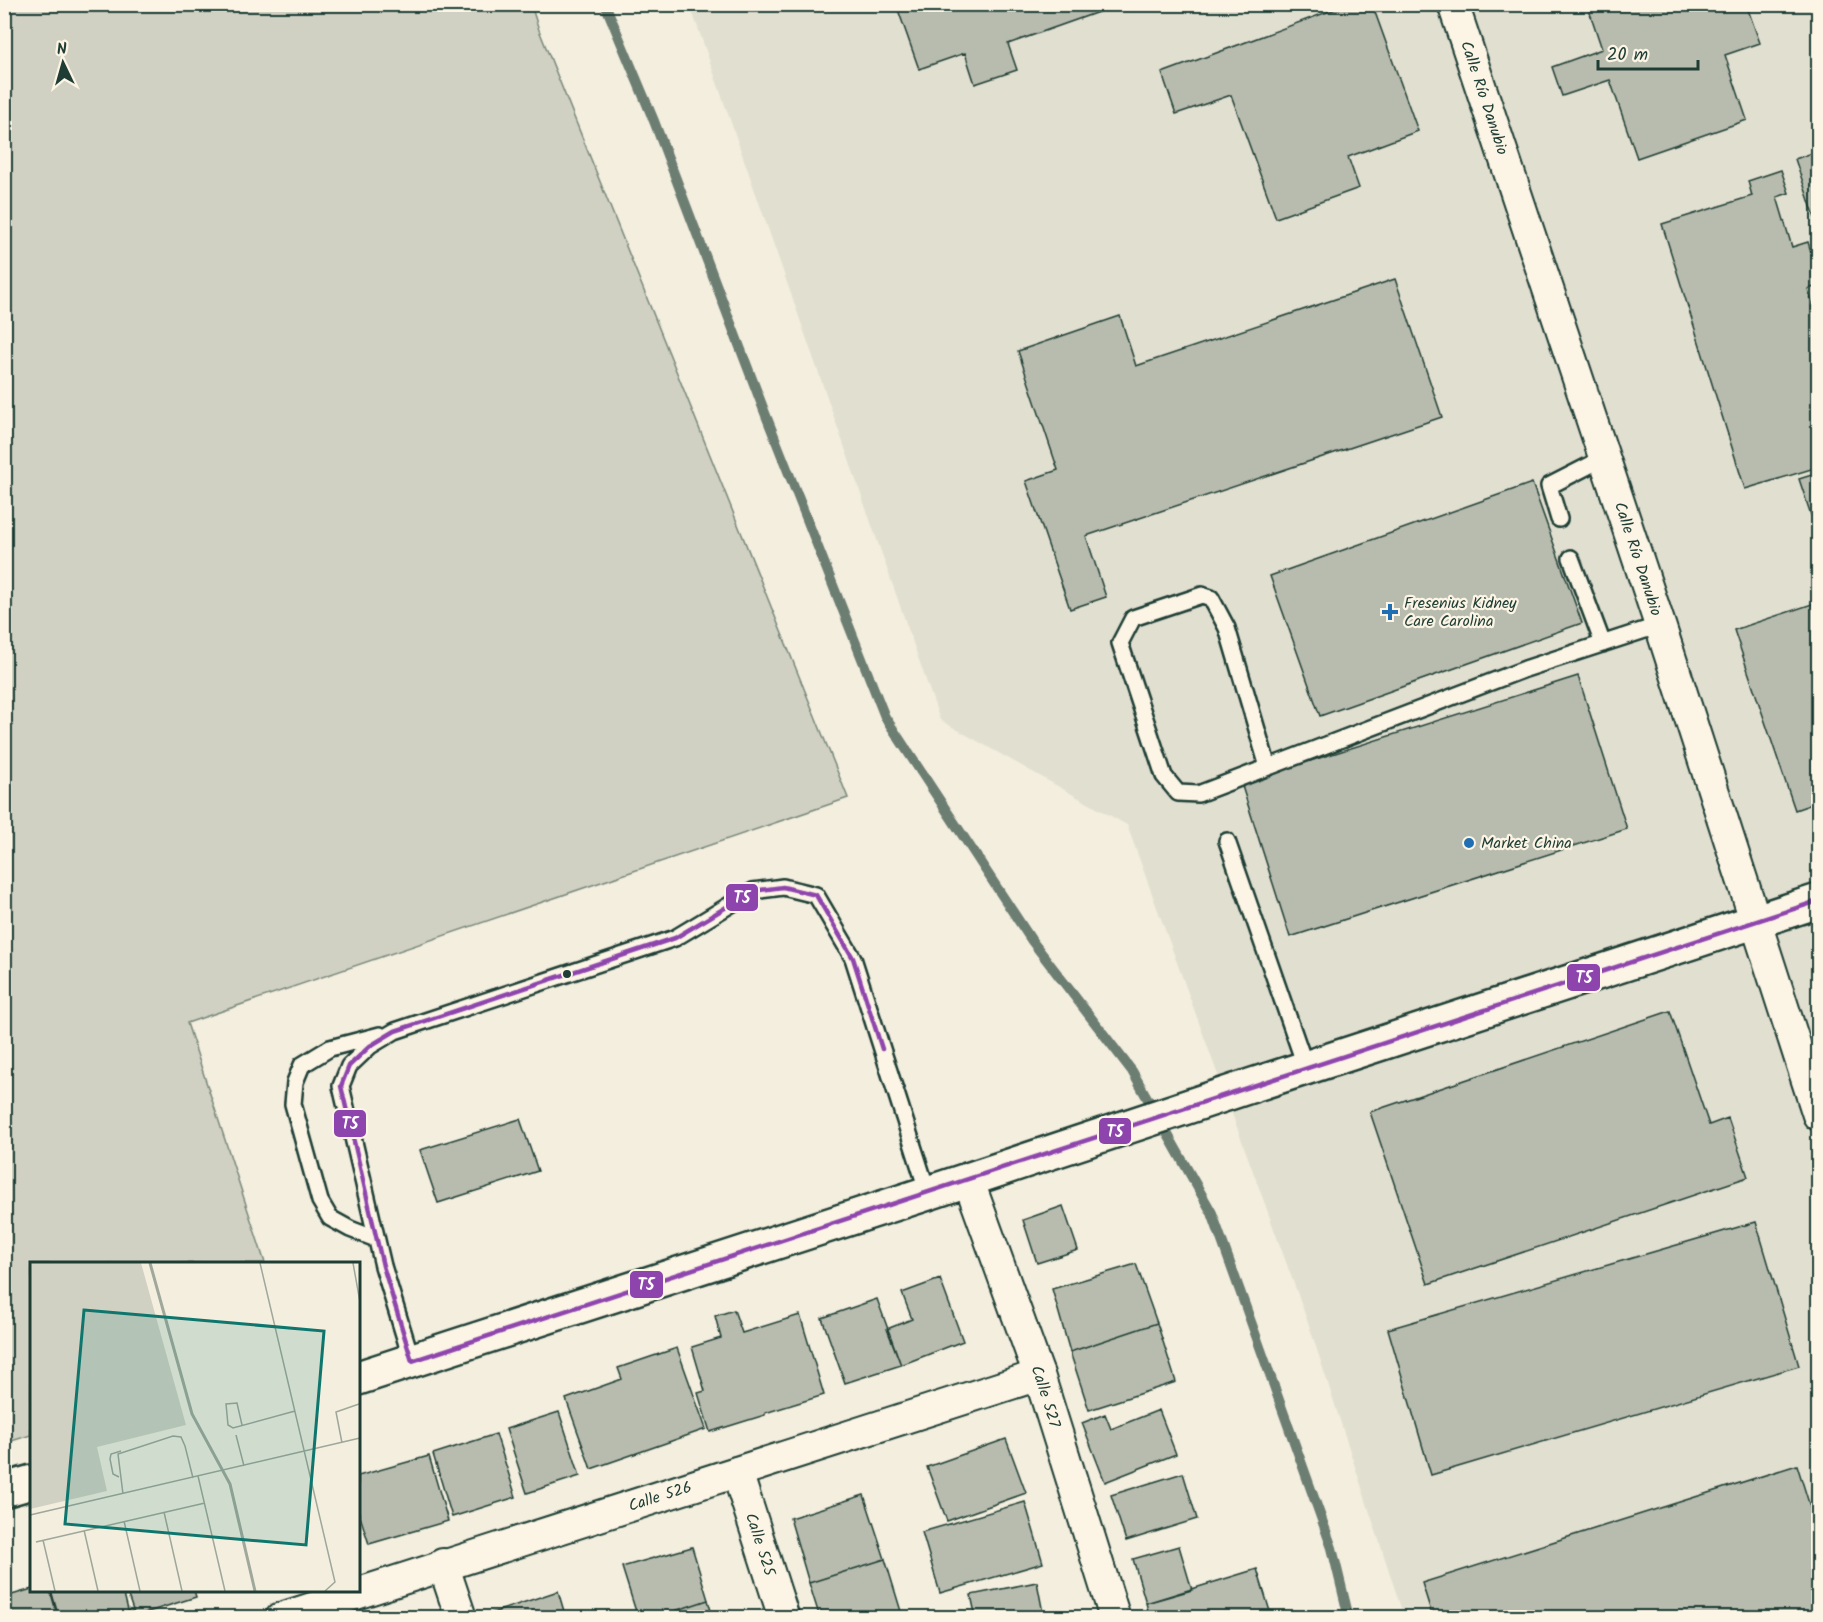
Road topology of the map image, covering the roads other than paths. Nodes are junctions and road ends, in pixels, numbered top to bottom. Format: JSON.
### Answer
{"nodes":[{"id":1,"x":1453,"y":4,"type":"edge"},
{"id":2,"x":1604,"y":458,"type":"junction"},
{"id":3,"x":1559,"y":519,"type":"dead end"},
{"id":4,"x":1571,"y":558,"type":"dead end"},
{"id":5,"x":1660,"y":625,"type":"junction"},
{"id":6,"x":1603,"y":644,"type":"junction"},
{"id":7,"x":1268,"y":766,"type":"junction"},
{"id":8,"x":1227,"y":841,"type":"dead end"},
{"id":9,"x":1818,"y":901,"type":"edge"},
{"id":10,"x":1756,"y":922,"type":"junction"},
{"id":11,"x":395,"y":1031,"type":"junction"},
{"id":12,"x":1306,"y":1068,"type":"junction"},
{"id":13,"x":1818,"y":1115,"type":"edge"},
{"id":14,"x":968,"y":1179,"type":"junction"},
{"id":15,"x":928,"y":1193,"type":"junction"},
{"id":16,"x":376,"y":1239,"type":"junction"},
{"id":17,"x":412,"y":1361,"type":"junction"},
{"id":18,"x":1038,"y":1375,"type":"junction"},
{"id":19,"x":360,"y":1377,"type":"edge"},
{"id":20,"x":737,"y":1472,"type":"junction"},
{"id":21,"x":30,"y":1483,"type":"edge"},
{"id":22,"x":4,"y":1490,"type":"edge"},
{"id":23,"x":443,"y":1564,"type":"junction"},
{"id":24,"x":360,"y":1591,"type":"edge"},
{"id":25,"x":357,"y":1592,"type":"edge"},
{"id":26,"x":281,"y":1617,"type":"edge"},
{"id":27,"x":460,"y":1617,"type":"edge"},
{"id":28,"x":784,"y":1617,"type":"edge"},
{"id":29,"x":1115,"y":1617,"type":"edge"}],
"edges":[{"from":1,"to":2,"type":"street","name":"Calle Río Danubio"},
{"from":2,"to":3,"type":"lane"},
{"from":2,"to":5,"type":"street","name":"Calle Río Danubio"},
{"from":4,"to":6,"type":"lane"},
{"from":5,"to":6,"type":"lane"},
{"from":5,"to":10,"type":"street","name":"Calle Río Danubio"},
{"from":6,"to":7,"type":"lane"},
{"from":7,"to":7,"type":"lane"},
{"from":8,"to":12,"type":"lane"},
{"from":9,"to":10,"type":"street"},
{"from":10,"to":12,"type":"street"},
{"from":10,"to":13,"type":"street","name":"Calle Río Danubio"},
{"from":11,"to":15,"type":"lane"},
{"from":11,"to":16,"type":"lane"},
{"from":11,"to":16,"type":"lane"},
{"from":12,"to":14,"type":"street"},
{"from":14,"to":15,"type":"street"},
{"from":14,"to":18,"type":"street","name":"Calle 527"},
{"from":15,"to":17,"type":"street"},
{"from":16,"to":17,"type":"lane"},
{"from":17,"to":19,"type":"street"},
{"from":18,"to":20,"type":"street","name":"Calle 526"},
{"from":18,"to":29,"type":"street","name":"Calle 527"},
{"from":20,"to":23,"type":"street","name":"Calle 526"},
{"from":20,"to":28,"type":"street","name":"Calle 525"},
{"from":21,"to":22,"type":"street"},
{"from":23,"to":24,"type":"street","name":"Calle 526"},
{"from":23,"to":27,"type":"street"},
{"from":25,"to":26,"type":"street","name":"Calle 526"}]}
